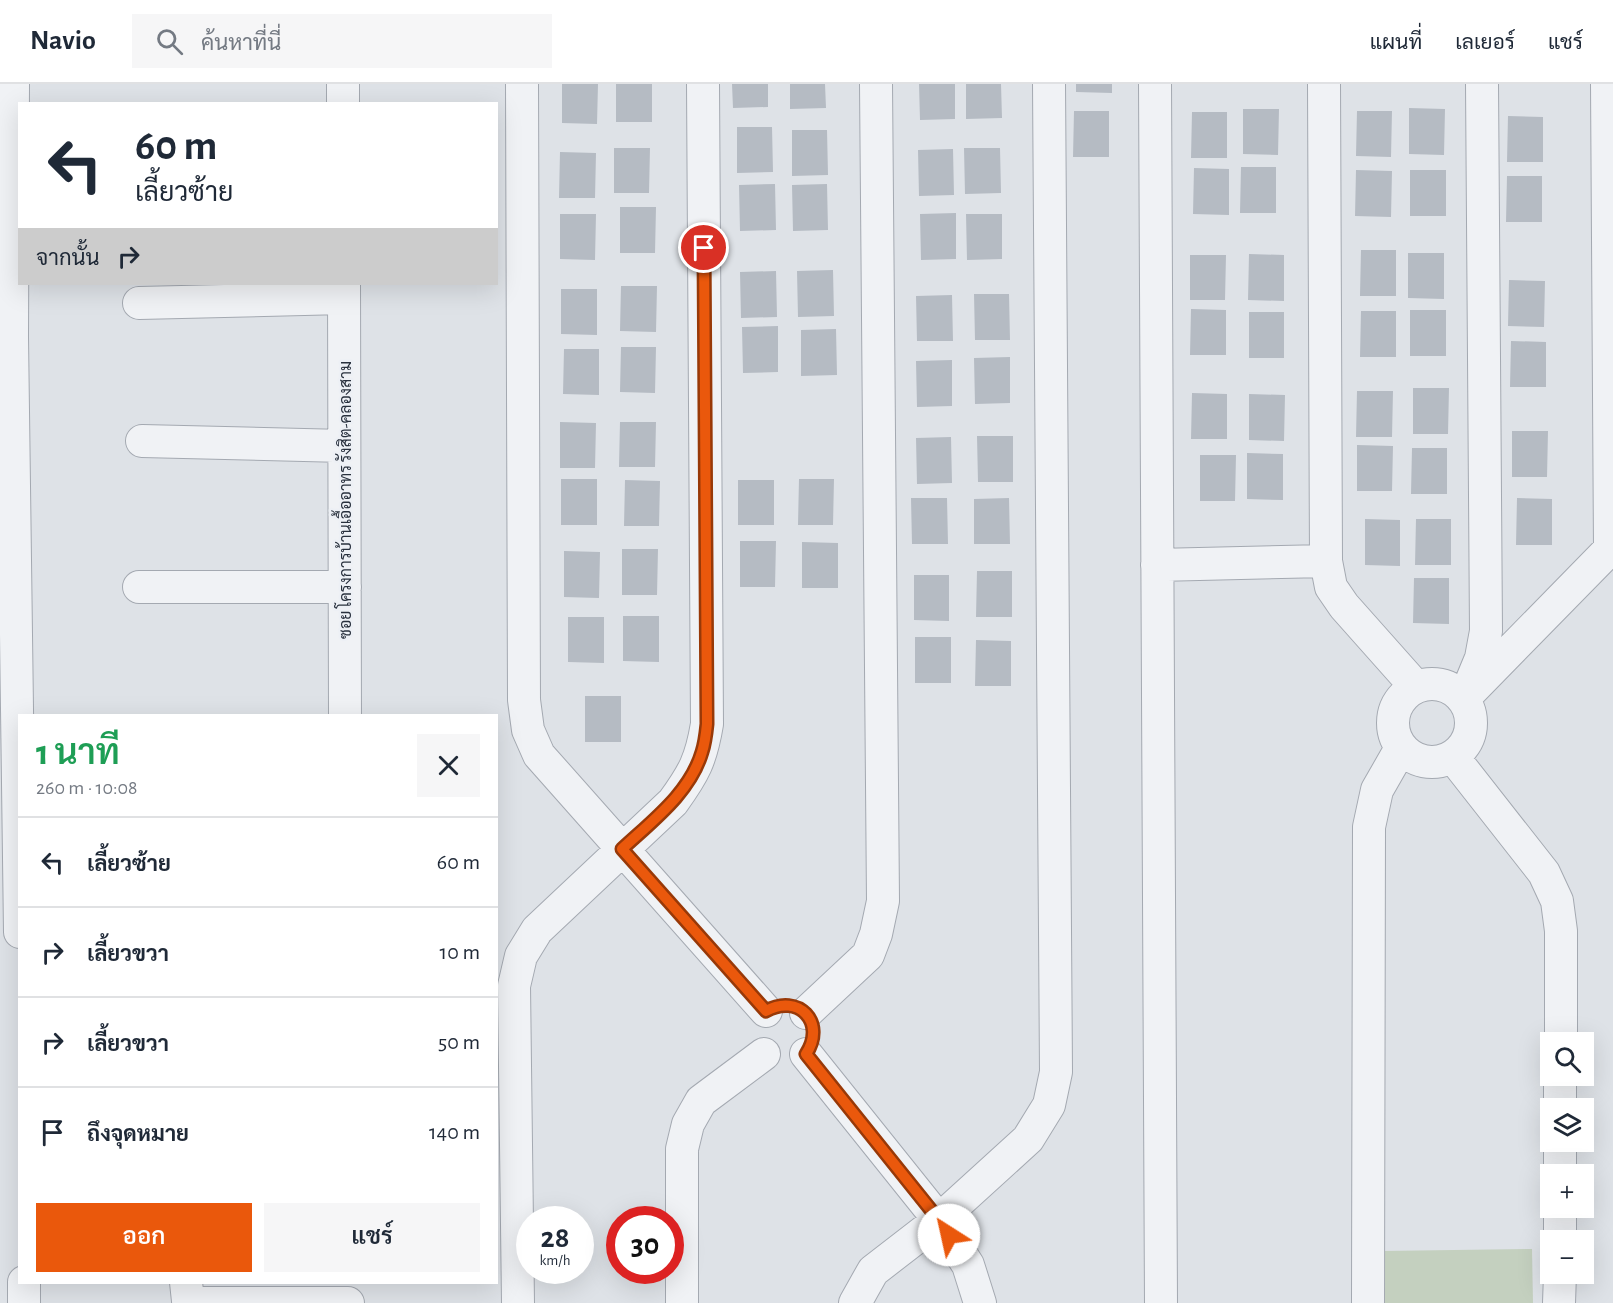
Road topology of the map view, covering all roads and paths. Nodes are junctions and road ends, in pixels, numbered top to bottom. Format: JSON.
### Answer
{"nodes":[{"id":1,"x":13,"y":84,"type":"edge"},
{"id":2,"x":343,"y":84,"type":"edge"},
{"id":3,"x":522,"y":84,"type":"edge"},
{"id":4,"x":703,"y":84,"type":"edge"},
{"id":5,"x":876,"y":84,"type":"edge"},
{"id":6,"x":1049,"y":84,"type":"edge"},
{"id":7,"x":1155,"y":84,"type":"edge"},
{"id":8,"x":1324,"y":84,"type":"edge"},
{"id":9,"x":1482,"y":84,"type":"edge"},
{"id":10,"x":1607,"y":84,"type":"edge"},
{"id":11,"x":343,"y":102,"type":"edge"},
{"id":12,"x":344,"y":291,"type":"edge"},
{"id":13,"x":139,"y":303,"type":"dead end"},
{"id":14,"x":6,"y":337,"type":"edge"},
{"id":15,"x":142,"y":441,"type":"dead end"},
{"id":16,"x":344,"y":446,"type":"junction"},
{"id":17,"x":1612,"y":549,"type":"edge"},
{"id":18,"x":1326,"y":561,"type":"junction"},
{"id":19,"x":1157,"y":566,"type":"junction"},
{"id":20,"x":139,"y":587,"type":"dead end"},
{"id":21,"x":345,"y":587,"type":"junction"},
{"id":22,"x":1416,"y":687,"type":"junction"},
{"id":23,"x":1463,"y":699,"type":"junction"},
{"id":24,"x":345,"y":714,"type":"edge"},
{"id":25,"x":1401,"y":748,"type":"junction"},
{"id":26,"x":1453,"y":757,"type":"junction"},
{"id":27,"x":18,"y":847,"type":"edge"},
{"id":28,"x":622,"y":849,"type":"junction"},
{"id":29,"x":766,"y":1011,"type":"junction"},
{"id":30,"x":806,"y":1012,"type":"junction"},
{"id":31,"x":1561,"y":1032,"type":"edge"},
{"id":32,"x":764,"y":1054,"type":"junction"},
{"id":33,"x":806,"y":1054,"type":"junction"},
{"id":34,"x":939,"y":1220,"type":"junction"},
{"id":35,"x":24,"y":1284,"type":"edge"},
{"id":36,"x":186,"y":1284,"type":"edge"},
{"id":37,"x":348,"y":1284,"type":"edge"},
{"id":38,"x":1560,"y":1284,"type":"edge"},
{"id":39,"x":24,"y":1303,"type":"edge"},
{"id":40,"x":348,"y":1303,"type":"edge"},
{"id":41,"x":518,"y":1303,"type":"edge"},
{"id":42,"x":682,"y":1303,"type":"edge"},
{"id":43,"x":855,"y":1303,"type":"edge"},
{"id":44,"x":980,"y":1303,"type":"edge"},
{"id":45,"x":1161,"y":1303,"type":"edge"},
{"id":46,"x":1368,"y":1303,"type":"edge"},
{"id":47,"x":1560,"y":1303,"type":"edge"}],
"edges":[{"from":1,"to":14,"type":"street"},
{"from":2,"to":11,"type":"street"},
{"from":3,"to":28,"type":"street"},
{"from":4,"to":28,"type":"street"},
{"from":5,"to":30,"type":"street"},
{"from":6,"to":34,"type":"street"},
{"from":7,"to":19,"type":"street"},
{"from":8,"to":18,"type":"street"},
{"from":9,"to":23,"type":"street"},
{"from":10,"to":17,"type":"street"},
{"from":12,"to":13,"type":"street"},
{"from":12,"to":16,"type":"street","name":"ซอย โครงการบ้านเอื้ออาทร รังสิต-คลองสาม"},
{"from":14,"to":27,"type":"street"},
{"from":15,"to":16,"type":"street"},
{"from":16,"to":21,"type":"street","name":"ซอย โครงการบ้านเอื้ออาทร รังสิต-คลองสาม"},
{"from":17,"to":23,"type":"street"},
{"from":18,"to":19,"type":"street"},
{"from":18,"to":22,"type":"street"},
{"from":19,"to":45,"type":"street"},
{"from":20,"to":21,"type":"street"},
{"from":21,"to":24,"type":"street","name":"ซอย โครงการบ้านเอื้ออาทร รังสิต-คลองสาม"},
{"from":22,"to":23,"type":"street"},
{"from":22,"to":25,"type":"street"},
{"from":23,"to":26,"type":"street"},
{"from":25,"to":26,"type":"street"},
{"from":25,"to":46,"type":"street"},
{"from":26,"to":31,"type":"street"},
{"from":28,"to":29,"type":"street"},
{"from":28,"to":41,"type":"street"},
{"from":29,"to":30,"type":"street"},
{"from":29,"to":32,"type":"street"},
{"from":30,"to":33,"type":"street"},
{"from":32,"to":33,"type":"street"},
{"from":32,"to":42,"type":"street"},
{"from":33,"to":34,"type":"street"},
{"from":34,"to":43,"type":"street"},
{"from":34,"to":44,"type":"street"},
{"from":35,"to":39,"type":"street"},
{"from":36,"to":40,"type":"street"},
{"from":37,"to":40,"type":"street"},
{"from":38,"to":47,"type":"street"}]}
